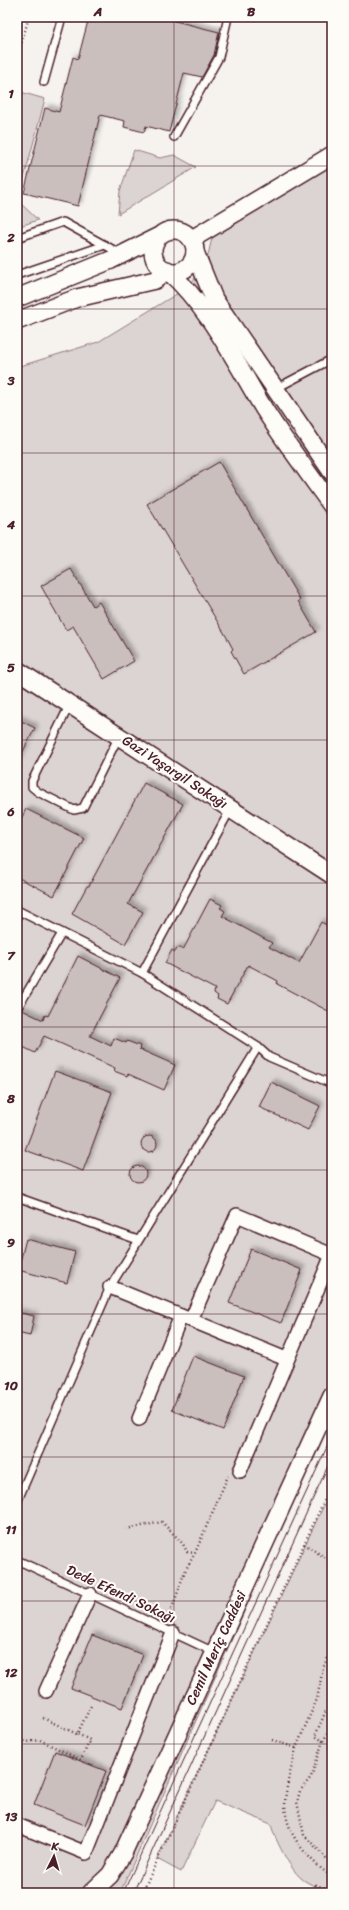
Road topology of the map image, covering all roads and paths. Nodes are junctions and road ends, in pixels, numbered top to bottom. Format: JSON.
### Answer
{"nodes":[{"id":1,"x":29,"y":17,"type":"edge"},
{"id":2,"x":62,"y":17,"type":"edge"},
{"id":3,"x":228,"y":17,"type":"edge"},
{"id":4,"x":17,"y":58,"type":"edge"},
{"id":5,"x":44,"y":82,"type":"dead end"},
{"id":6,"x":174,"y":137,"type":"dead end"},
{"id":7,"x":332,"y":155,"type":"edge"},
{"id":8,"x":17,"y":238,"type":"edge"},
{"id":9,"x":157,"y":238,"type":"junction"},
{"id":10,"x":105,"y":245,"type":"junction"},
{"id":11,"x":193,"y":245,"type":"junction"},
{"id":12,"x":123,"y":255,"type":"junction"},
{"id":13,"x":167,"y":270,"type":"junction"},
{"id":14,"x":17,"y":275,"type":"edge"},
{"id":15,"x":17,"y":298,"type":"edge"},
{"id":16,"x":17,"y":320,"type":"edge"},
{"id":17,"x":332,"y":359,"type":"edge"},
{"id":18,"x":274,"y":389,"type":"junction"},
{"id":19,"x":332,"y":472,"type":"edge"},
{"id":20,"x":332,"y":506,"type":"edge"},
{"id":21,"x":17,"y":657,"type":"edge"},
{"id":22,"x":17,"y":670,"type":"edge"},
{"id":23,"x":70,"y":704,"type":"junction"},
{"id":24,"x":119,"y":736,"type":"junction"},
{"id":25,"x":231,"y":809,"type":"junction"},
{"id":26,"x":332,"y":862,"type":"edge"},
{"id":27,"x":332,"y":875,"type":"edge"},
{"id":28,"x":17,"y":910,"type":"edge"},
{"id":29,"x":62,"y":933,"type":"junction"},
{"id":30,"x":142,"y":973,"type":"junction"},
{"id":31,"x":17,"y":1009,"type":"edge"},
{"id":32,"x":258,"y":1047,"type":"junction"},
{"id":33,"x":332,"y":1084,"type":"edge"},
{"id":34,"x":17,"y":1197,"type":"edge"},
{"id":35,"x":138,"y":1240,"type":"junction"},
{"id":36,"x":110,"y":1287,"type":"junction"},
{"id":37,"x":186,"y":1318,"type":"junction"},
{"id":38,"x":286,"y":1359,"type":"junction"},
{"id":39,"x":332,"y":1396,"type":"edge"},
{"id":40,"x":139,"y":1419,"type":"dead end"},
{"id":41,"x":235,"y":1472,"type":"joint"},
{"id":42,"x":332,"y":1484,"type":"edge"},
{"id":43,"x":17,"y":1502,"type":"edge"},
{"id":44,"x":126,"y":1529,"type":"dead end"},
{"id":45,"x":304,"y":1544,"type":"junction"},
{"id":46,"x":195,"y":1552,"type":"junction"},
{"id":47,"x":17,"y":1560,"type":"edge"},
{"id":48,"x":332,"y":1562,"type":"edge"},
{"id":49,"x":90,"y":1594,"type":"junction"},
{"id":50,"x":170,"y":1627,"type":"junction"},
{"id":51,"x":332,"y":1649,"type":"edge"},
{"id":52,"x":214,"y":1652,"type":"junction"},
{"id":53,"x":332,"y":1686,"type":"edge"},
{"id":54,"x":46,"y":1691,"type":"dead end"},
{"id":55,"x":92,"y":1704,"type":"dead end"},
{"id":56,"x":43,"y":1718,"type":"dead end"},
{"id":57,"x":332,"y":1727,"type":"edge"},
{"id":58,"x":77,"y":1734,"type":"junction"},
{"id":59,"x":17,"y":1738,"type":"edge"},
{"id":60,"x":272,"y":1740,"type":"dead end"},
{"id":61,"x":22,"y":1741,"type":"junction"},
{"id":62,"x":323,"y":1741,"type":"junction"},
{"id":63,"x":296,"y":1748,"type":"junction"},
{"id":64,"x":17,"y":1751,"type":"edge"},
{"id":65,"x":332,"y":1784,"type":"edge"},
{"id":66,"x":332,"y":1823,"type":"edge"},
{"id":67,"x":17,"y":1825,"type":"edge"},
{"id":68,"x":332,"y":1864,"type":"edge"},
{"id":69,"x":332,"y":1877,"type":"edge"},
{"id":70,"x":332,"y":1891,"type":"edge"},
{"id":71,"x":91,"y":1893,"type":"edge"},
{"id":72,"x":142,"y":1893,"type":"edge"},
{"id":73,"x":324,"y":1893,"type":"edge"}],
"edges":[{"from":1,"to":4,"type":"path"},
{"from":2,"to":5,"type":"lane"},
{"from":3,"to":6,"type":"lane"},
{"from":7,"to":11,"type":"street"},
{"from":8,"to":10,"type":"lane"},
{"from":9,"to":11,"type":"street"},
{"from":9,"to":12,"type":"street"},
{"from":9,"to":13,"type":"street"},
{"from":10,"to":12,"type":"lane"},
{"from":10,"to":14,"type":"lane"},
{"from":11,"to":13,"type":"street"},
{"from":11,"to":18,"type":"street"},
{"from":12,"to":15,"type":"street"},
{"from":13,"to":16,"type":"street"},
{"from":13,"to":20,"type":"street"},
{"from":17,"to":18,"type":"lane"},
{"from":18,"to":19,"type":"street"},
{"from":21,"to":26,"type":"street","name":"Gazi Yaşargil Sokağı"},
{"from":22,"to":23,"type":"street","name":"Gazi Yaşargil Sokağı"},
{"from":23,"to":24,"type":"street","name":"Gazi Yaşargil Sokağı"},
{"from":23,"to":24,"type":"lane"},
{"from":24,"to":25,"type":"street","name":"Gazi Yaşargil Sokağı"},
{"from":25,"to":27,"type":"street","name":"Gazi Yaşargil Sokağı"},
{"from":25,"to":30,"type":"lane"},
{"from":28,"to":29,"type":"lane"},
{"from":29,"to":30,"type":"lane"},
{"from":29,"to":31,"type":"lane"},
{"from":30,"to":32,"type":"lane"},
{"from":32,"to":33,"type":"lane"},
{"from":32,"to":35,"type":"lane"},
{"from":34,"to":35,"type":"lane"},
{"from":35,"to":36,"type":"lane"},
{"from":36,"to":37,"type":"street"},
{"from":36,"to":43,"type":"lane"},
{"from":37,"to":38,"type":"street"},
{"from":37,"to":38,"type":"street"},
{"from":37,"to":40,"type":"street"},
{"from":38,"to":41,"type":"street"},
{"from":39,"to":52,"type":"street","name":"Cemil Meriç Caddesi"},
{"from":41,"to":46,"type":"path"},
{"from":42,"to":45,"type":"path"},
{"from":44,"to":46,"type":"path"},
{"from":45,"to":48,"type":"path"},
{"from":45,"to":72,"type":"path"},
{"from":46,"to":50,"type":"path"},
{"from":47,"to":49,"type":"lane","name":"Dede Efendi Sokağı"},
{"from":49,"to":50,"type":"lane","name":"Dede Efendi Sokağı"},
{"from":49,"to":54,"type":"street"},
{"from":50,"to":52,"type":"lane","name":"Dede Efendi Sokağı"},
{"from":50,"to":67,"type":"street"},
{"from":51,"to":63,"type":"path"},
{"from":52,"to":71,"type":"street","name":"Cemil Meriç Caddesi"},
{"from":53,"to":62,"type":"path"},
{"from":55,"to":58,"type":"path"},
{"from":56,"to":58,"type":"path"},
{"from":57,"to":62,"type":"path"},
{"from":58,"to":61,"type":"path"},
{"from":59,"to":61,"type":"path"},
{"from":60,"to":63,"type":"path"},
{"from":61,"to":64,"type":"path"},
{"from":62,"to":68,"type":"path"},
{"from":63,"to":69,"type":"path"},
{"from":65,"to":66,"type":"path"},
{"from":70,"to":73,"type":"path"}]}
